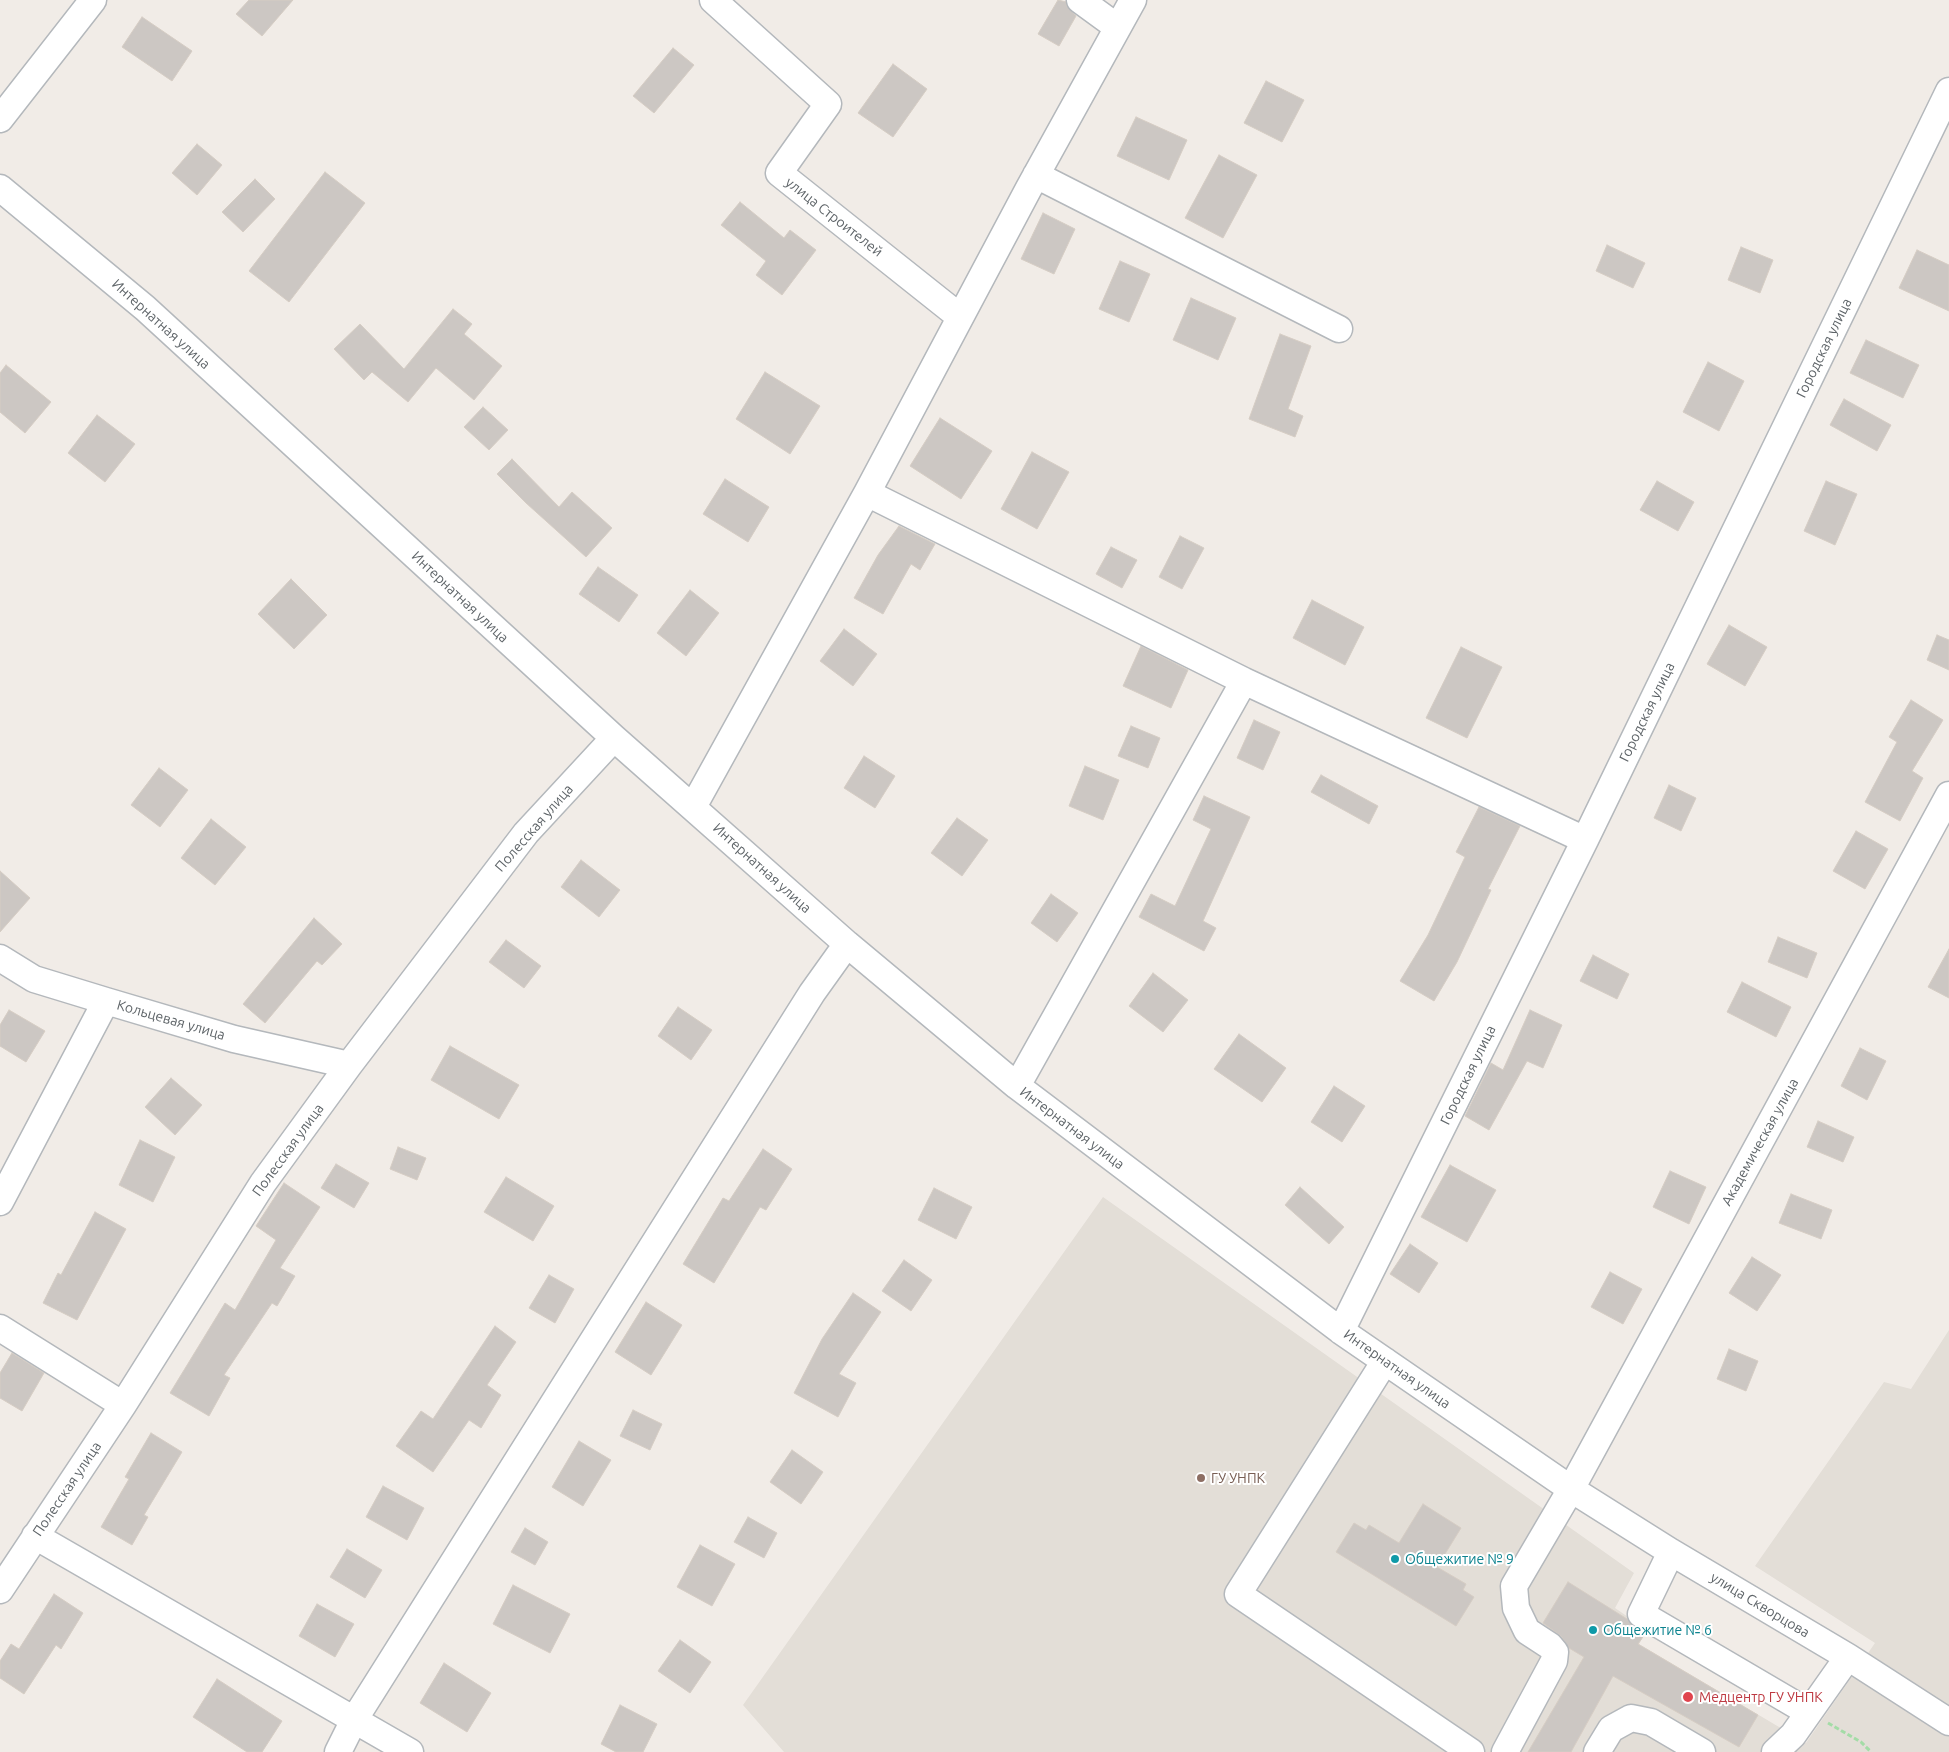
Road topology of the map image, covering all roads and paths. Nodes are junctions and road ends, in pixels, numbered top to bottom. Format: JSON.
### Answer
{"nodes":[{"id":1,"x":93,"y":0,"type":"edge"},
{"id":2,"x":713,"y":0,"type":"edge"},
{"id":3,"x":1080,"y":0,"type":"edge"},
{"id":4,"x":1133,"y":0,"type":"edge"},
{"id":5,"x":1117,"y":27,"type":"junction"},
{"id":6,"x":1949,"y":92,"type":"edge"},
{"id":7,"x":0,"y":119,"type":"edge"},
{"id":8,"x":1036,"y":175,"type":"junction"},
{"id":9,"x":0,"y":188,"type":"edge"},
{"id":10,"x":960,"y":317,"type":"junction"},
{"id":11,"x":1339,"y":329,"type":"dead end"},
{"id":12,"x":867,"y":493,"type":"junction"},
{"id":13,"x":1244,"y":681,"type":"junction"},
{"id":14,"x":614,"y":738,"type":"junction"},
{"id":15,"x":1949,"y":796,"type":"edge"},
{"id":16,"x":693,"y":807,"type":"junction"},
{"id":17,"x":1585,"y":840,"type":"junction"},
{"id":18,"x":848,"y":944,"type":"junction"},
{"id":19,"x":0,"y":958,"type":"edge"},
{"id":20,"x":106,"y":1001,"type":"junction"},
{"id":21,"x":349,"y":1064,"type":"junction"},
{"id":22,"x":1017,"y":1086,"type":"junction"},
{"id":23,"x":0,"y":1202,"type":"edge"},
{"id":24,"x":0,"y":1328,"type":"edge"},
{"id":25,"x":1341,"y":1331,"type":"junction"},
{"id":26,"x":1384,"y":1361,"type":"junction"},
{"id":27,"x":124,"y":1404,"type":"junction"},
{"id":28,"x":1571,"y":1489,"type":"junction"},
{"id":29,"x":35,"y":1536,"type":"junction"},
{"id":30,"x":1672,"y":1552,"type":"junction"},
{"id":31,"x":0,"y":1590,"type":"edge"},
{"id":32,"x":1848,"y":1657,"type":"junction"},
{"id":33,"x":1808,"y":1712,"type":"junction"},
{"id":34,"x":354,"y":1720,"type":"junction"},
{"id":35,"x":1949,"y":1722,"type":"edge"},
{"id":36,"x":338,"y":1752,"type":"edge"},
{"id":37,"x":410,"y":1752,"type":"edge"},
{"id":38,"x":1471,"y":1752,"type":"edge"},
{"id":39,"x":1505,"y":1752,"type":"edge"},
{"id":40,"x":1597,"y":1752,"type":"edge"},
{"id":41,"x":1702,"y":1752,"type":"edge"},
{"id":42,"x":1775,"y":1752,"type":"edge"},
{"id":43,"x":1870,"y":1752,"type":"edge"}],
"edges":[{"from":1,"to":7,"type":"street"},
{"from":2,"to":10,"type":"street","name":"улица Строителей"},
{"from":3,"to":5,"type":"street"},
{"from":4,"to":5,"type":"street"},
{"from":5,"to":8,"type":"street"},
{"from":6,"to":17,"type":"street","name":"Городская улица"},
{"from":8,"to":10,"type":"street"},
{"from":8,"to":11,"type":"street"},
{"from":9,"to":14,"type":"street","name":"Интернатная улица"},
{"from":10,"to":12,"type":"street"},
{"from":12,"to":13,"type":"street"},
{"from":12,"to":16,"type":"street"},
{"from":13,"to":17,"type":"street"},
{"from":13,"to":22,"type":"street"},
{"from":14,"to":16,"type":"street","name":"Интернатная улица"},
{"from":14,"to":21,"type":"street","name":"Полесская улица"},
{"from":15,"to":28,"type":"street","name":"Академическая улица"},
{"from":16,"to":18,"type":"street","name":"Интернатная улица"},
{"from":17,"to":25,"type":"street","name":"Городская улица"},
{"from":18,"to":22,"type":"street","name":"Интернатная улица"},
{"from":18,"to":34,"type":"street"},
{"from":19,"to":20,"type":"street","name":"Кольцевая улица"},
{"from":20,"to":21,"type":"street","name":"Кольцевая улица"},
{"from":20,"to":23,"type":"street"},
{"from":21,"to":27,"type":"street","name":"Полесская улица"},
{"from":22,"to":25,"type":"street","name":"Интернатная улица"},
{"from":24,"to":27,"type":"street"},
{"from":25,"to":26,"type":"street","name":"Интернатная улица"},
{"from":26,"to":28,"type":"street","name":"Интернатная улица"},
{"from":26,"to":38,"type":"street"},
{"from":27,"to":29,"type":"street","name":"Полесская улица"},
{"from":28,"to":30,"type":"street","name":"улица Скворцова"},
{"from":28,"to":39,"type":"street","name":"Академическая улица"},
{"from":29,"to":31,"type":"street","name":"Полесская улица"},
{"from":29,"to":34,"type":"street"},
{"from":30,"to":32,"type":"street","name":"улица Скворцова"},
{"from":30,"to":33,"type":"street"},
{"from":32,"to":33,"type":"street"},
{"from":32,"to":35,"type":"street","name":"улица Скворцова"},
{"from":33,"to":42,"type":"street"},
{"from":33,"to":43,"type":"path"},
{"from":34,"to":36,"type":"street"},
{"from":34,"to":37,"type":"street"},
{"from":40,"to":41,"type":"street"}]}
